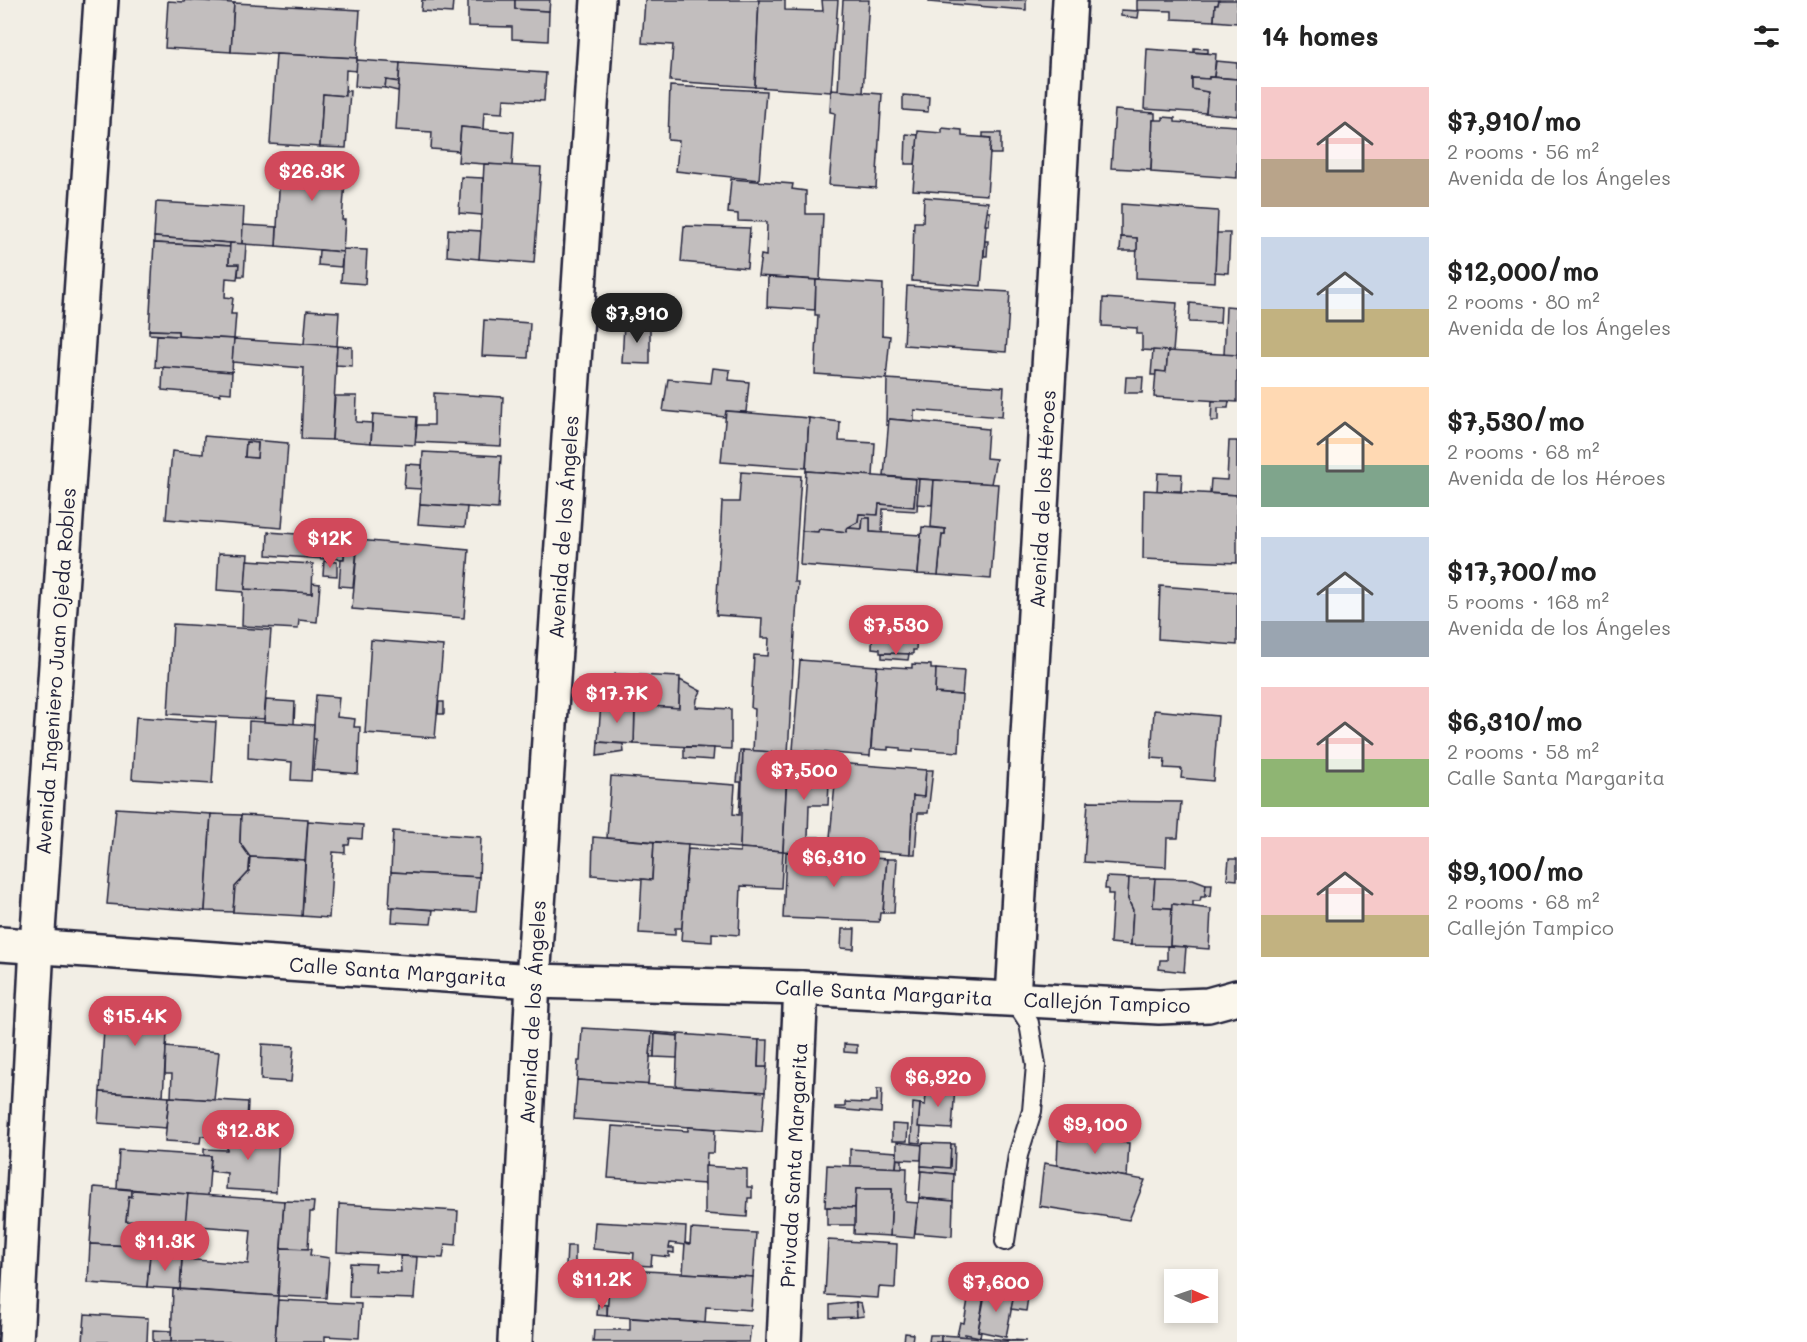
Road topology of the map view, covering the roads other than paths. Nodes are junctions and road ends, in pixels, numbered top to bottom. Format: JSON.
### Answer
{"nodes":[{"id":1,"x":101,"y":0,"type":"edge"},
{"id":2,"x":598,"y":0,"type":"edge"},
{"id":3,"x":1070,"y":0,"type":"edge"},
{"id":4,"x":0,"y":944,"type":"edge"},
{"id":5,"x":37,"y":946,"type":"junction"},
{"id":6,"x":533,"y":981,"type":"junction"},
{"id":7,"x":801,"y":988,"type":"junction"},
{"id":8,"x":1237,"y":997,"type":"edge"},
{"id":9,"x":1013,"y":998,"type":"junction"},
{"id":10,"x":1005,"y":1242,"type":"dead end"},
{"id":11,"x":16,"y":1342,"type":"edge"},
{"id":12,"x":515,"y":1342,"type":"edge"},
{"id":13,"x":784,"y":1342,"type":"edge"}],
"edges":[{"from":1,"to":5,"type":"street","name":"Avenida Ingeniero Juan Ojeda Robles"},
{"from":2,"to":6,"type":"street","name":"Avenida de los Ángeles"},
{"from":3,"to":9,"type":"street","name":"Avenida de los Héroes"},
{"from":4,"to":5,"type":"street","name":"Calle Santa Margarita"},
{"from":5,"to":6,"type":"street","name":"Calle Santa Margarita"},
{"from":5,"to":11,"type":"street","name":"Avenida Ingeniero Juan Ojeda Robles"},
{"from":6,"to":7,"type":"street","name":"Calle Santa Margarita"},
{"from":6,"to":12,"type":"street","name":"Avenida de los Ángeles"},
{"from":7,"to":9,"type":"street","name":"Calle Santa Margarita"},
{"from":7,"to":13,"type":"street","name":"Privada Santa Margarita"},
{"from":8,"to":9,"type":"street","name":"Callejón Tampico"},
{"from":9,"to":10,"type":"lane"}]}
